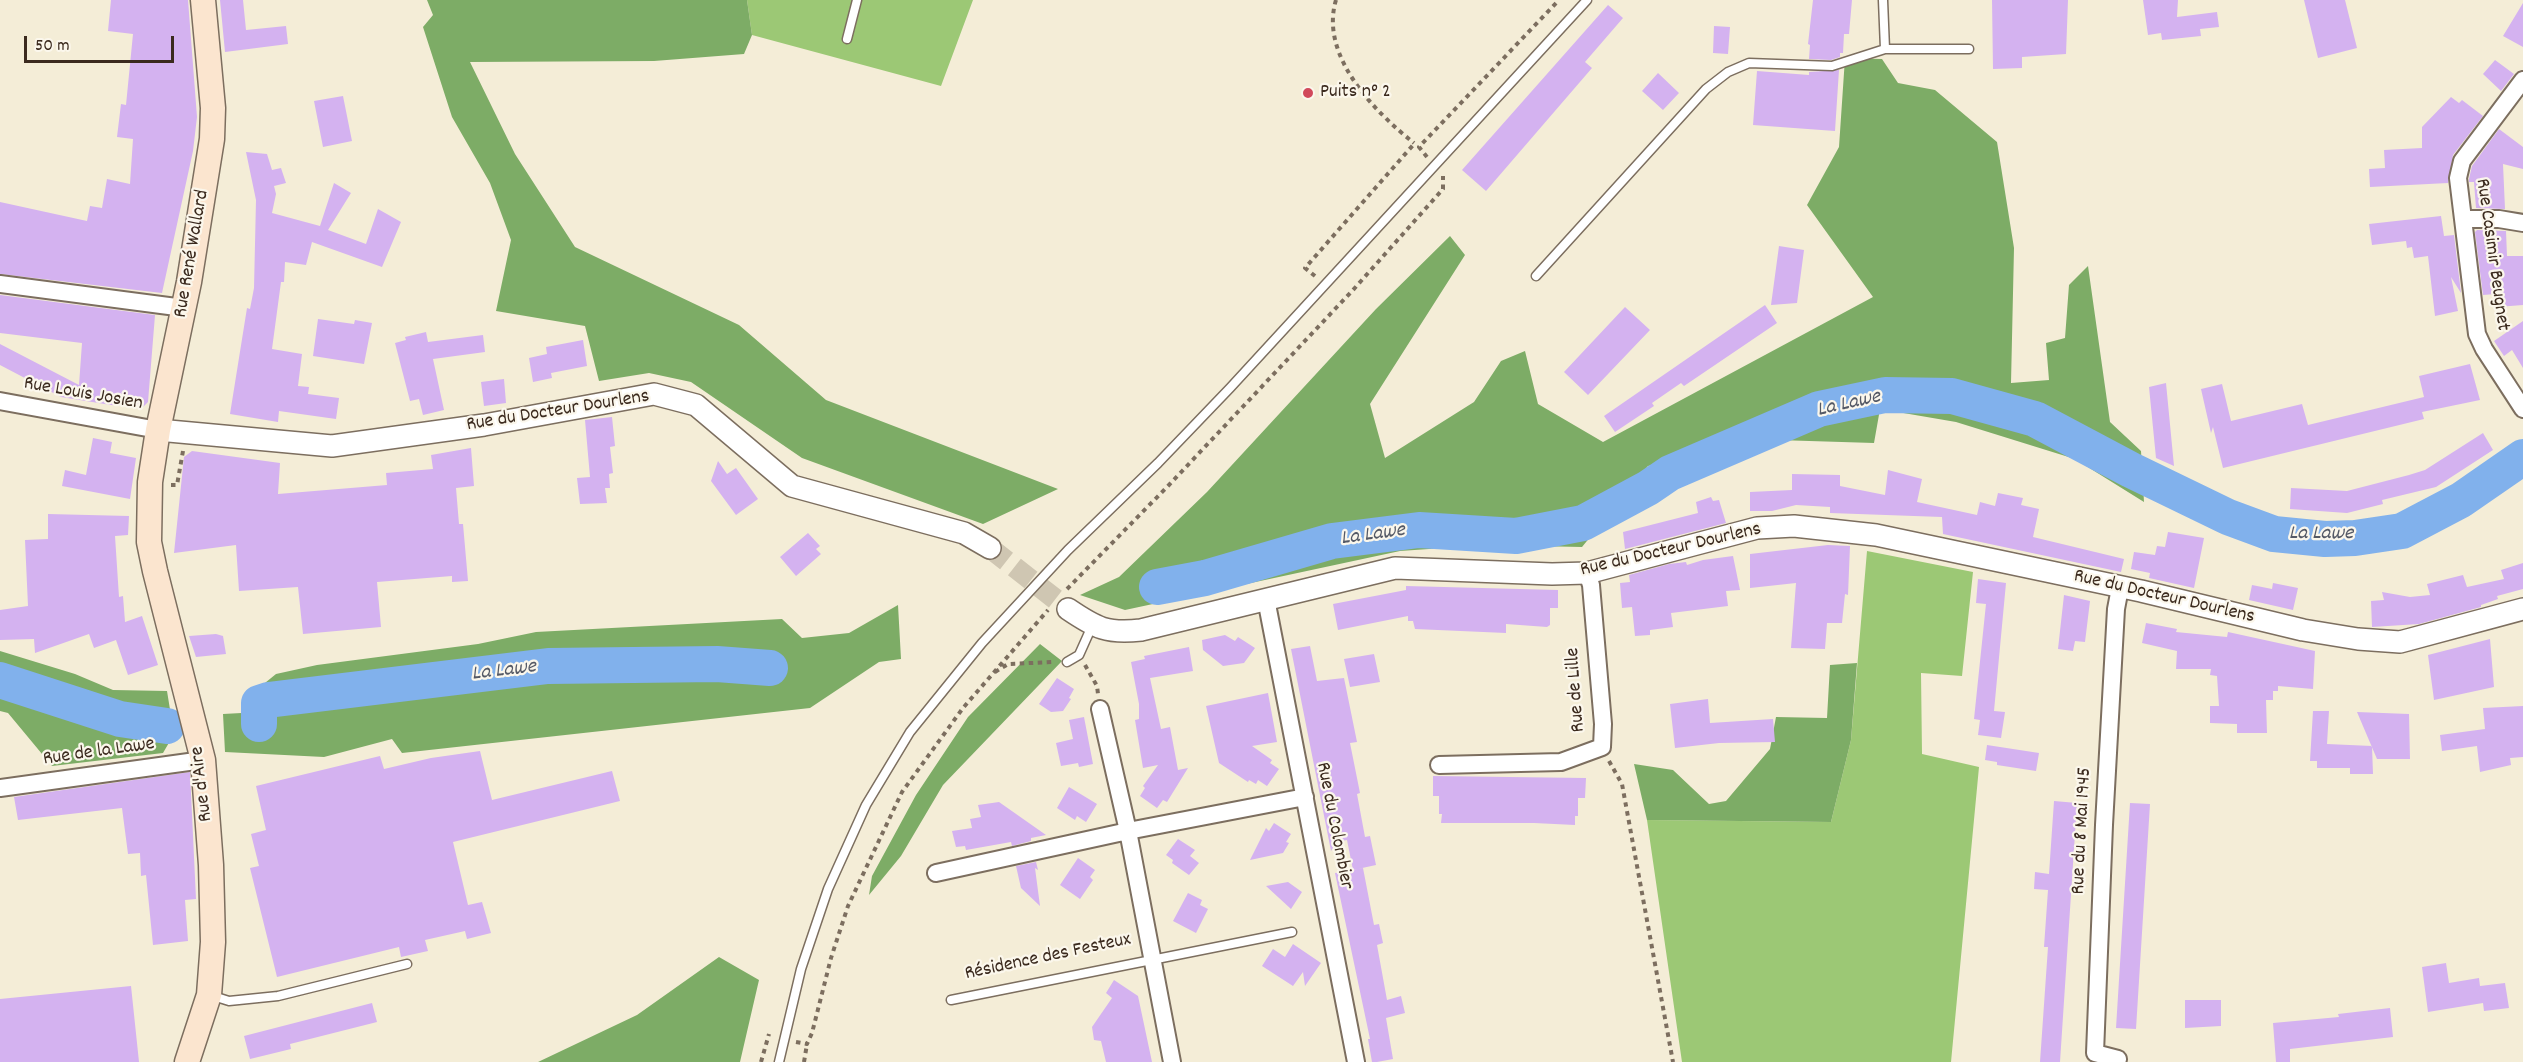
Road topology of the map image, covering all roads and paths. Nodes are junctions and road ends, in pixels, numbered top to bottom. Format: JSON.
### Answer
{"nodes":[{"id":1,"x":203,"y":0,"type":"edge"},
{"id":2,"x":857,"y":0,"type":"edge"},
{"id":3,"x":1336,"y":0,"type":"edge"},
{"id":4,"x":1559,"y":0,"type":"edge"},
{"id":5,"x":1587,"y":0,"type":"edge"},
{"id":6,"x":1883,"y":0,"type":"edge"},
{"id":7,"x":847,"y":39,"type":"dead end"},
{"id":8,"x":1885,"y":49,"type":"junction"},
{"id":9,"x":1969,"y":49,"type":"dead end"},
{"id":10,"x":2523,"y":80,"type":"edge"},
{"id":11,"x":1414,"y":144,"type":"junction"},
{"id":12,"x":1419,"y":147,"type":"junction"},
{"id":13,"x":1435,"y":166,"type":"junction"},
{"id":14,"x":2464,"y":219,"type":"junction"},
{"id":15,"x":2523,"y":223,"type":"edge"},
{"id":16,"x":1536,"y":276,"type":"dead end"},
{"id":17,"x":0,"y":284,"type":"edge"},
{"id":18,"x":1325,"y":285,"type":"junction"},
{"id":19,"x":1343,"y":301,"type":"junction"},
{"id":20,"x":184,"y":308,"type":"junction"},
{"id":21,"x":0,"y":401,"type":"edge"},
{"id":22,"x":2523,"y":409,"type":"edge"},
{"id":23,"x":158,"y":430,"type":"junction"},
{"id":24,"x":197,"y":435,"type":"junction"},
{"id":25,"x":150,"y":482,"type":"junction"},
{"id":26,"x":148,"y":507,"type":"joint"},
{"id":27,"x":990,"y":548,"type":"tunnel mouth"},
{"id":28,"x":1587,"y":573,"type":"junction"},
{"id":29,"x":2120,"y":588,"type":"junction"},
{"id":30,"x":1266,"y":599,"type":"junction"},
{"id":31,"x":1063,"y":600,"type":"junction"},
{"id":32,"x":2523,"y":609,"type":"edge"},
{"id":33,"x":1092,"y":626,"type":"junction"},
{"id":34,"x":1080,"y":655,"type":"junction"},
{"id":35,"x":1067,"y":662,"type":"joint"},
{"id":36,"x":992,"y":674,"type":"junction"},
{"id":37,"x":1100,"y":709,"type":"joint"},
{"id":38,"x":1602,"y":747,"type":"junction"},
{"id":39,"x":203,"y":760,"type":"junction"},
{"id":40,"x":1439,"y":765,"type":"dead end"},
{"id":41,"x":0,"y":788,"type":"edge"},
{"id":42,"x":1305,"y":796,"type":"junction"},
{"id":43,"x":1128,"y":831,"type":"junction"},
{"id":44,"x":936,"y":873,"type":"dead end"},
{"id":45,"x":1293,"y":932,"type":"dead end"},
{"id":46,"x":1153,"y":958,"type":"junction"},
{"id":47,"x":407,"y":964,"type":"dead end"},
{"id":48,"x":209,"y":995,"type":"junction"},
{"id":49,"x":951,"y":999,"type":"dead end"},
{"id":50,"x":772,"y":1034,"type":"dead end"},
{"id":51,"x":796,"y":1041,"type":"dead end"},
{"id":52,"x":807,"y":1044,"type":"junction"},
{"id":53,"x":2118,"y":1059,"type":"dead end"},
{"id":54,"x":187,"y":1062,"type":"edge"},
{"id":55,"x":760,"y":1062,"type":"edge"},
{"id":56,"x":779,"y":1062,"type":"edge"},
{"id":57,"x":804,"y":1062,"type":"edge"},
{"id":58,"x":1172,"y":1062,"type":"edge"},
{"id":59,"x":1356,"y":1062,"type":"edge"},
{"id":60,"x":1673,"y":1062,"type":"edge"}],
"edges":[{"from":1,"to":20,"type":"main road","name":"Rue René Wallard"},
{"from":2,"to":7,"type":"lane"},
{"from":3,"to":11,"type":"path"},
{"from":4,"to":12,"type":"path"},
{"from":5,"to":13,"type":"lane"},
{"from":6,"to":8,"type":"lane"},
{"from":8,"to":9,"type":"lane"},
{"from":8,"to":16,"type":"lane"},
{"from":10,"to":14,"type":"street","name":"Rue Casimir Beugnet"},
{"from":11,"to":12,"type":"path"},
{"from":11,"to":18,"type":"path"},
{"from":12,"to":13,"type":"path"},
{"from":13,"to":18,"type":"lane"},
{"from":13,"to":19,"type":"path"},
{"from":14,"to":15,"type":"street"},
{"from":14,"to":22,"type":"street","name":"Rue Casimir Beugnet"},
{"from":17,"to":20,"type":"street"},
{"from":18,"to":19,"type":"path"},
{"from":18,"to":56,"type":"lane"},
{"from":19,"to":31,"type":"path"},
{"from":20,"to":23,"type":"main road","name":"Rue René Wallard"},
{"from":21,"to":23,"type":"street","name":"Rue Louis Josien"},
{"from":23,"to":24,"type":"street","name":"Rue du Docteur Dourlens"},
{"from":23,"to":25,"type":"main road","name":"Rue René Wallard"},
{"from":24,"to":25,"type":"path"},
{"from":24,"to":27,"type":"street","name":"Rue du Docteur Dourlens"},
{"from":25,"to":26,"type":"main road","name":"Rue René Wallard"},
{"from":26,"to":39,"type":"main road","name":"Rue d'Aire"},
{"from":28,"to":29,"type":"street","name":"Rue du Docteur Dourlens"},
{"from":28,"to":30,"type":"street","name":"Rue du Docteur Dourlens"},
{"from":28,"to":38,"type":"street","name":"Rue de Lille"},
{"from":29,"to":32,"type":"street","name":"Rue du Docteur Dourlens"},
{"from":29,"to":53,"type":"street","name":"Rue du 8 Mai 1945"},
{"from":30,"to":33,"type":"street","name":"Rue du Docteur Dourlens"},
{"from":30,"to":42,"type":"street","name":"Rue du Colombier"},
{"from":31,"to":33,"type":"street","name":"Rue du Docteur Dourlens"},
{"from":31,"to":36,"type":"path"},
{"from":33,"to":34,"type":"lane"},
{"from":34,"to":35,"type":"lane"},
{"from":34,"to":37,"type":"path"},
{"from":35,"to":36,"type":"path"},
{"from":36,"to":52,"type":"path"},
{"from":37,"to":43,"type":"street","name":"Résidence des Festeux"},
{"from":38,"to":40,"type":"street","name":"Rue de Lille"},
{"from":38,"to":60,"type":"path"},
{"from":39,"to":41,"type":"street","name":"Rue de la Lawe"},
{"from":39,"to":48,"type":"main road","name":"Rue d'Aire"},
{"from":42,"to":43,"type":"street"},
{"from":42,"to":59,"type":"street","name":"Rue du Colombier"},
{"from":43,"to":44,"type":"street"},
{"from":43,"to":46,"type":"street","name":"Résidence des Festeux"},
{"from":45,"to":46,"type":"lane","name":"Résidence des Festeux"},
{"from":46,"to":49,"type":"lane","name":"Résidence des Festeux"},
{"from":46,"to":58,"type":"street","name":"Résidence des Festeux"},
{"from":47,"to":48,"type":"lane"},
{"from":48,"to":54,"type":"main road","name":"Rue d'Aire"},
{"from":50,"to":55,"type":"path"},
{"from":51,"to":52,"type":"path"},
{"from":52,"to":57,"type":"path"}]}
